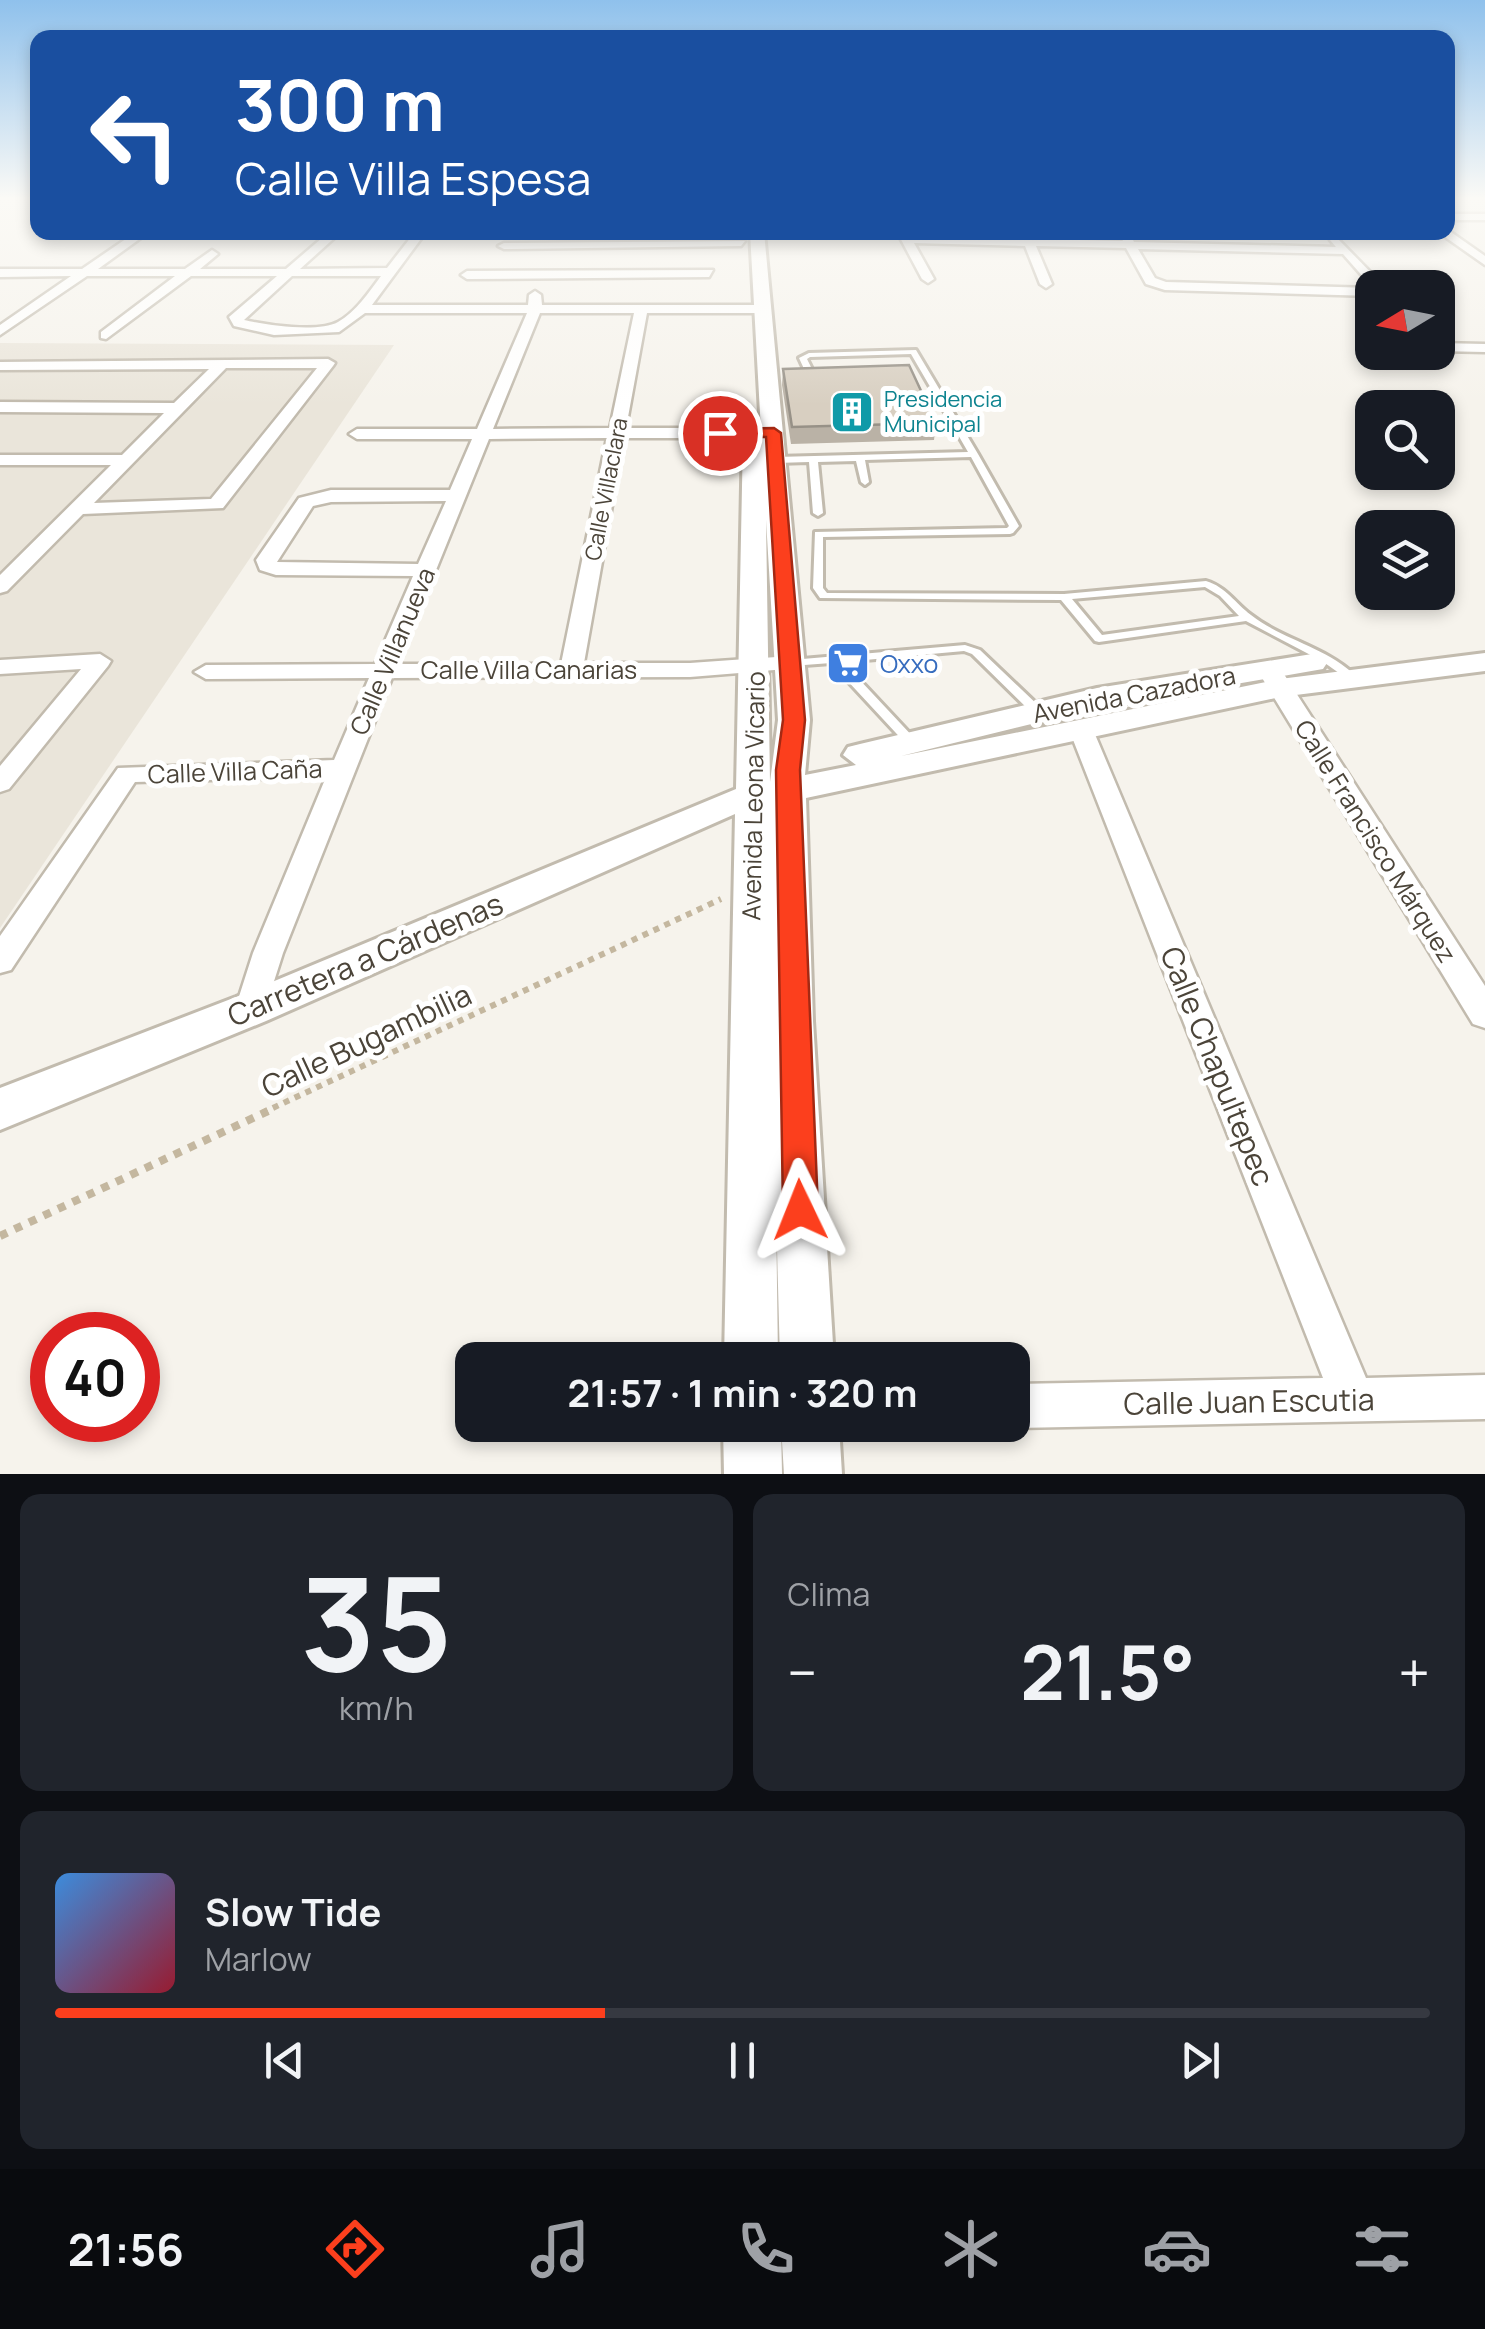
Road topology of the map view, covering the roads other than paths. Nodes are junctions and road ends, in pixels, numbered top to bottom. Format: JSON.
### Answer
{"nodes":[{"id":1,"x":90,"y":268,"type":"edge"},
{"id":2,"x":194,"y":268,"type":"edge"},
{"id":3,"x":291,"y":268,"type":"edge"},
{"id":4,"x":394,"y":268,"type":"edge"},
{"id":5,"x":492,"y":268,"type":"edge"},
{"id":6,"x":686,"y":268,"type":"edge"},
{"id":7,"x":749,"y":268,"type":"edge"},
{"id":8,"x":922,"y":268,"type":"edge"},
{"id":9,"x":1039,"y":268,"type":"edge"},
{"id":10,"x":1145,"y":268,"type":"edge"},
{"id":11,"x":84,"y":272,"type":"junction"},
{"id":12,"x":188,"y":272,"type":"junction"},
{"id":13,"x":286,"y":272,"type":"junction"},
{"id":14,"x":391,"y":272,"type":"junction"},
{"id":15,"x":0,"y":273,"type":"edge"},
{"id":16,"x":685,"y":273,"type":"junction"},
{"id":17,"x":709,"y":273,"type":"dead end"},
{"id":18,"x":467,"y":275,"type":"dead end"},
{"id":19,"x":488,"y":275,"type":"junction"},
{"id":20,"x":928,"y":279,"type":"dead end"},
{"id":21,"x":1046,"y":284,"type":"dead end"},
{"id":22,"x":1355,"y":291,"type":"edge"},
{"id":23,"x":535,"y":302,"type":"junction"},
{"id":24,"x":362,"y":309,"type":"junction"},
{"id":25,"x":642,"y":309,"type":"junction"},
{"id":26,"x":754,"y":309,"type":"junction"},
{"id":27,"x":0,"y":331,"type":"edge"},
{"id":28,"x":106,"y":334,"type":"dead end"},
{"id":29,"x":1455,"y":347,"type":"edge"},
{"id":30,"x":1485,"y":348,"type":"edge"},
{"id":31,"x":222,"y":364,"type":"junction"},
{"id":32,"x":904,"y":366,"type":"edge"},
{"id":33,"x":923,"y":366,"type":"junction"},
{"id":34,"x":2,"y":368,"type":"edge"},
{"id":35,"x":828,"y":370,"type":"edge"},
{"id":36,"x":0,"y":407,"type":"edge"},
{"id":37,"x":178,"y":408,"type":"junction"},
{"id":38,"x":357,"y":434,"type":"dead end"},
{"id":39,"x":617,"y":434,"type":"junction"},
{"id":40,"x":483,"y":435,"type":"junction"},
{"id":41,"x":768,"y":442,"type":"junction"},
{"id":42,"x":974,"y":454,"type":"junction"},
{"id":43,"x":860,"y":458,"type":"junction"},
{"id":44,"x":0,"y":460,"type":"edge"},
{"id":45,"x":126,"y":460,"type":"junction"},
{"id":46,"x":813,"y":460,"type":"junction"},
{"id":47,"x":865,"y":482,"type":"dead end"},
{"id":48,"x":457,"y":495,"type":"junction"},
{"id":49,"x":78,"y":509,"type":"junction"},
{"id":50,"x":818,"y":513,"type":"dead end"},
{"id":51,"x":426,"y":570,"type":"junction"},
{"id":52,"x":1,"y":585,"type":"edge"},
{"id":53,"x":1064,"y":598,"type":"junction"},
{"id":54,"x":1248,"y":618,"type":"junction"},
{"id":55,"x":1485,"y":644,"type":"edge"},
{"id":56,"x":835,"y":660,"type":"junction"},
{"id":57,"x":791,"y":662,"type":"junction"},
{"id":58,"x":1485,"y":662,"type":"edge"},
{"id":59,"x":755,"y":665,"type":"junction"},
{"id":60,"x":0,"y":667,"type":"edge"},
{"id":61,"x":384,"y":668,"type":"junction"},
{"id":62,"x":571,"y":669,"type":"junction"},
{"id":63,"x":1341,"y":669,"type":"junction"},
{"id":64,"x":206,"y":672,"type":"dead end"},
{"id":65,"x":1274,"y":678,"type":"junction"},
{"id":66,"x":1038,"y":712,"type":"junction"},
{"id":67,"x":1082,"y":732,"type":"junction"},
{"id":68,"x":912,"y":743,"type":"junction"},
{"id":69,"x":343,"y":768,"type":"junction"},
{"id":70,"x":847,"y":769,"type":"junction"},
{"id":71,"x":0,"y":783,"type":"edge"},
{"id":72,"x":764,"y":789,"type":"junction"},
{"id":73,"x":0,"y":961,"type":"edge"},
{"id":74,"x":251,"y":1009,"type":"junction"},
{"id":75,"x":1485,"y":1014,"type":"edge"},
{"id":76,"x":0,"y":1109,"type":"edge"},
{"id":77,"x":751,"y":1342,"type":"edge"},
{"id":78,"x":806,"y":1342,"type":"edge"},
{"id":79,"x":1485,"y":1396,"type":"edge"},
{"id":80,"x":1353,"y":1399,"type":"junction"},
{"id":81,"x":1030,"y":1406,"type":"edge"},
{"id":82,"x":752,"y":1442,"type":"edge"},
{"id":83,"x":811,"y":1442,"type":"edge"},
{"id":84,"x":753,"y":1474,"type":"edge"},
{"id":85,"x":814,"y":1474,"type":"edge"}],
"edges":[{"from":1,"to":11,"type":"street"},
{"from":2,"to":12,"type":"street"},
{"from":3,"to":13,"type":"street"},
{"from":4,"to":14,"type":"street"},
{"from":5,"to":19,"type":"street"},
{"from":6,"to":16,"type":"street"},
{"from":7,"to":26,"type":"street","name":"Avenida Leona Vicario"},
{"from":8,"to":20,"type":"street"},
{"from":9,"to":21,"type":"street"},
{"from":10,"to":22,"type":"street"},
{"from":11,"to":12,"type":"street"},
{"from":11,"to":15,"type":"street"},
{"from":11,"to":27,"type":"street"},
{"from":12,"to":13,"type":"street"},
{"from":12,"to":28,"type":"street"},
{"from":13,"to":14,"type":"street"},
{"from":13,"to":24,"type":"street"},
{"from":14,"to":24,"type":"street"},
{"from":16,"to":17,"type":"street"},
{"from":16,"to":19,"type":"street"},
{"from":18,"to":19,"type":"street"},
{"from":23,"to":24,"type":"street"},
{"from":23,"to":25,"type":"street"},
{"from":23,"to":40,"type":"street","name":"Calle Villanueva"},
{"from":25,"to":26,"type":"street"},
{"from":25,"to":39,"type":"street","name":"Calle Villaclara"},
{"from":26,"to":41,"type":"street","name":"Avenida Leona Vicario"},
{"from":26,"to":41,"type":"street","name":"Avenida Leona Vicario"},
{"from":29,"to":30,"type":"street"},
{"from":31,"to":34,"type":"street"},
{"from":31,"to":37,"type":"street"},
{"from":31,"to":49,"type":"street"},
{"from":32,"to":33,"type":"lane"},
{"from":33,"to":35,"type":"lane"},
{"from":33,"to":42,"type":"lane"},
{"from":36,"to":37,"type":"street"},
{"from":37,"to":45,"type":"street"},
{"from":38,"to":40,"type":"street"},
{"from":39,"to":40,"type":"street"},
{"from":39,"to":41,"type":"street"},
{"from":39,"to":62,"type":"street","name":"Calle Villaclara"},
{"from":40,"to":48,"type":"street","name":"Calle Villanueva"},
{"from":41,"to":46,"type":"lane"},
{"from":41,"to":57,"type":"street","name":"Avenida Leona Vicario"},
{"from":41,"to":59,"type":"street","name":"Avenida Leona Vicario"},
{"from":42,"to":43,"type":"lane"},
{"from":42,"to":53,"type":"lane"},
{"from":43,"to":46,"type":"lane"},
{"from":43,"to":47,"type":"lane"},
{"from":44,"to":45,"type":"street"},
{"from":45,"to":49,"type":"street"},
{"from":46,"to":50,"type":"lane"},
{"from":48,"to":51,"type":"street","name":"Calle Villanueva"},
{"from":48,"to":51,"type":"street"},
{"from":49,"to":52,"type":"street"},
{"from":51,"to":61,"type":"street","name":"Calle Villanueva"},
{"from":53,"to":54,"type":"lane"},
{"from":53,"to":54,"type":"lane"},
{"from":54,"to":63,"type":"lane"},
{"from":55,"to":63,"type":"street","name":"Avenida Cazadora"},
{"from":56,"to":57,"type":"lane"},
{"from":56,"to":66,"type":"lane"},
{"from":56,"to":68,"type":"lane"},
{"from":57,"to":59,"type":"street","name":"Calle Villa Canarias"},
{"from":57,"to":72,"type":"street","name":"Avenida Leona Vicario"},
{"from":58,"to":63,"type":"street","name":"Avenida Cazadora"},
{"from":59,"to":62,"type":"street","name":"Calle Villa Canarias"},
{"from":59,"to":72,"type":"street","name":"Avenida Leona Vicario"},
{"from":60,"to":71,"type":"street"},
{"from":61,"to":62,"type":"street","name":"Calle Villa Canarias"},
{"from":61,"to":64,"type":"street","name":"Calle Villa Canarias"},
{"from":61,"to":69,"type":"street","name":"Calle Villanueva"},
{"from":63,"to":65,"type":"street","name":"Avenida Cazadora"},
{"from":65,"to":66,"type":"street","name":"Avenida Cazadora"},
{"from":65,"to":67,"type":"street","name":"Avenida Cazadora"},
{"from":65,"to":75,"type":"street","name":"Calle Francisco Márquez"},
{"from":66,"to":68,"type":"street","name":"Avenida Cazadora"},
{"from":67,"to":70,"type":"street","name":"Avenida Cazadora"},
{"from":67,"to":80,"type":"street","name":"Calle Chapultepec"},
{"from":68,"to":70,"type":"street","name":"Avenida Cazadora"},
{"from":69,"to":73,"type":"street","name":"Calle Villa Caña"},
{"from":69,"to":74,"type":"street","name":"Calle Villanueva"},
{"from":70,"to":72,"type":"street","name":"Avenida Cazadora"},
{"from":72,"to":74,"type":"street","name":"Carretera a Cárdenas"},
{"from":72,"to":77,"type":"street","name":"Avenida Leona Vicario"},
{"from":72,"to":78,"type":"street","name":"Avenida Leona Vicario"},
{"from":74,"to":76,"type":"street","name":"Carretera a Cárdenas"},
{"from":79,"to":80,"type":"street","name":"Calle Juan Escutia"},
{"from":80,"to":81,"type":"street","name":"Calle Juan Escutia"},
{"from":82,"to":84,"type":"street"},
{"from":83,"to":85,"type":"street"}]}
